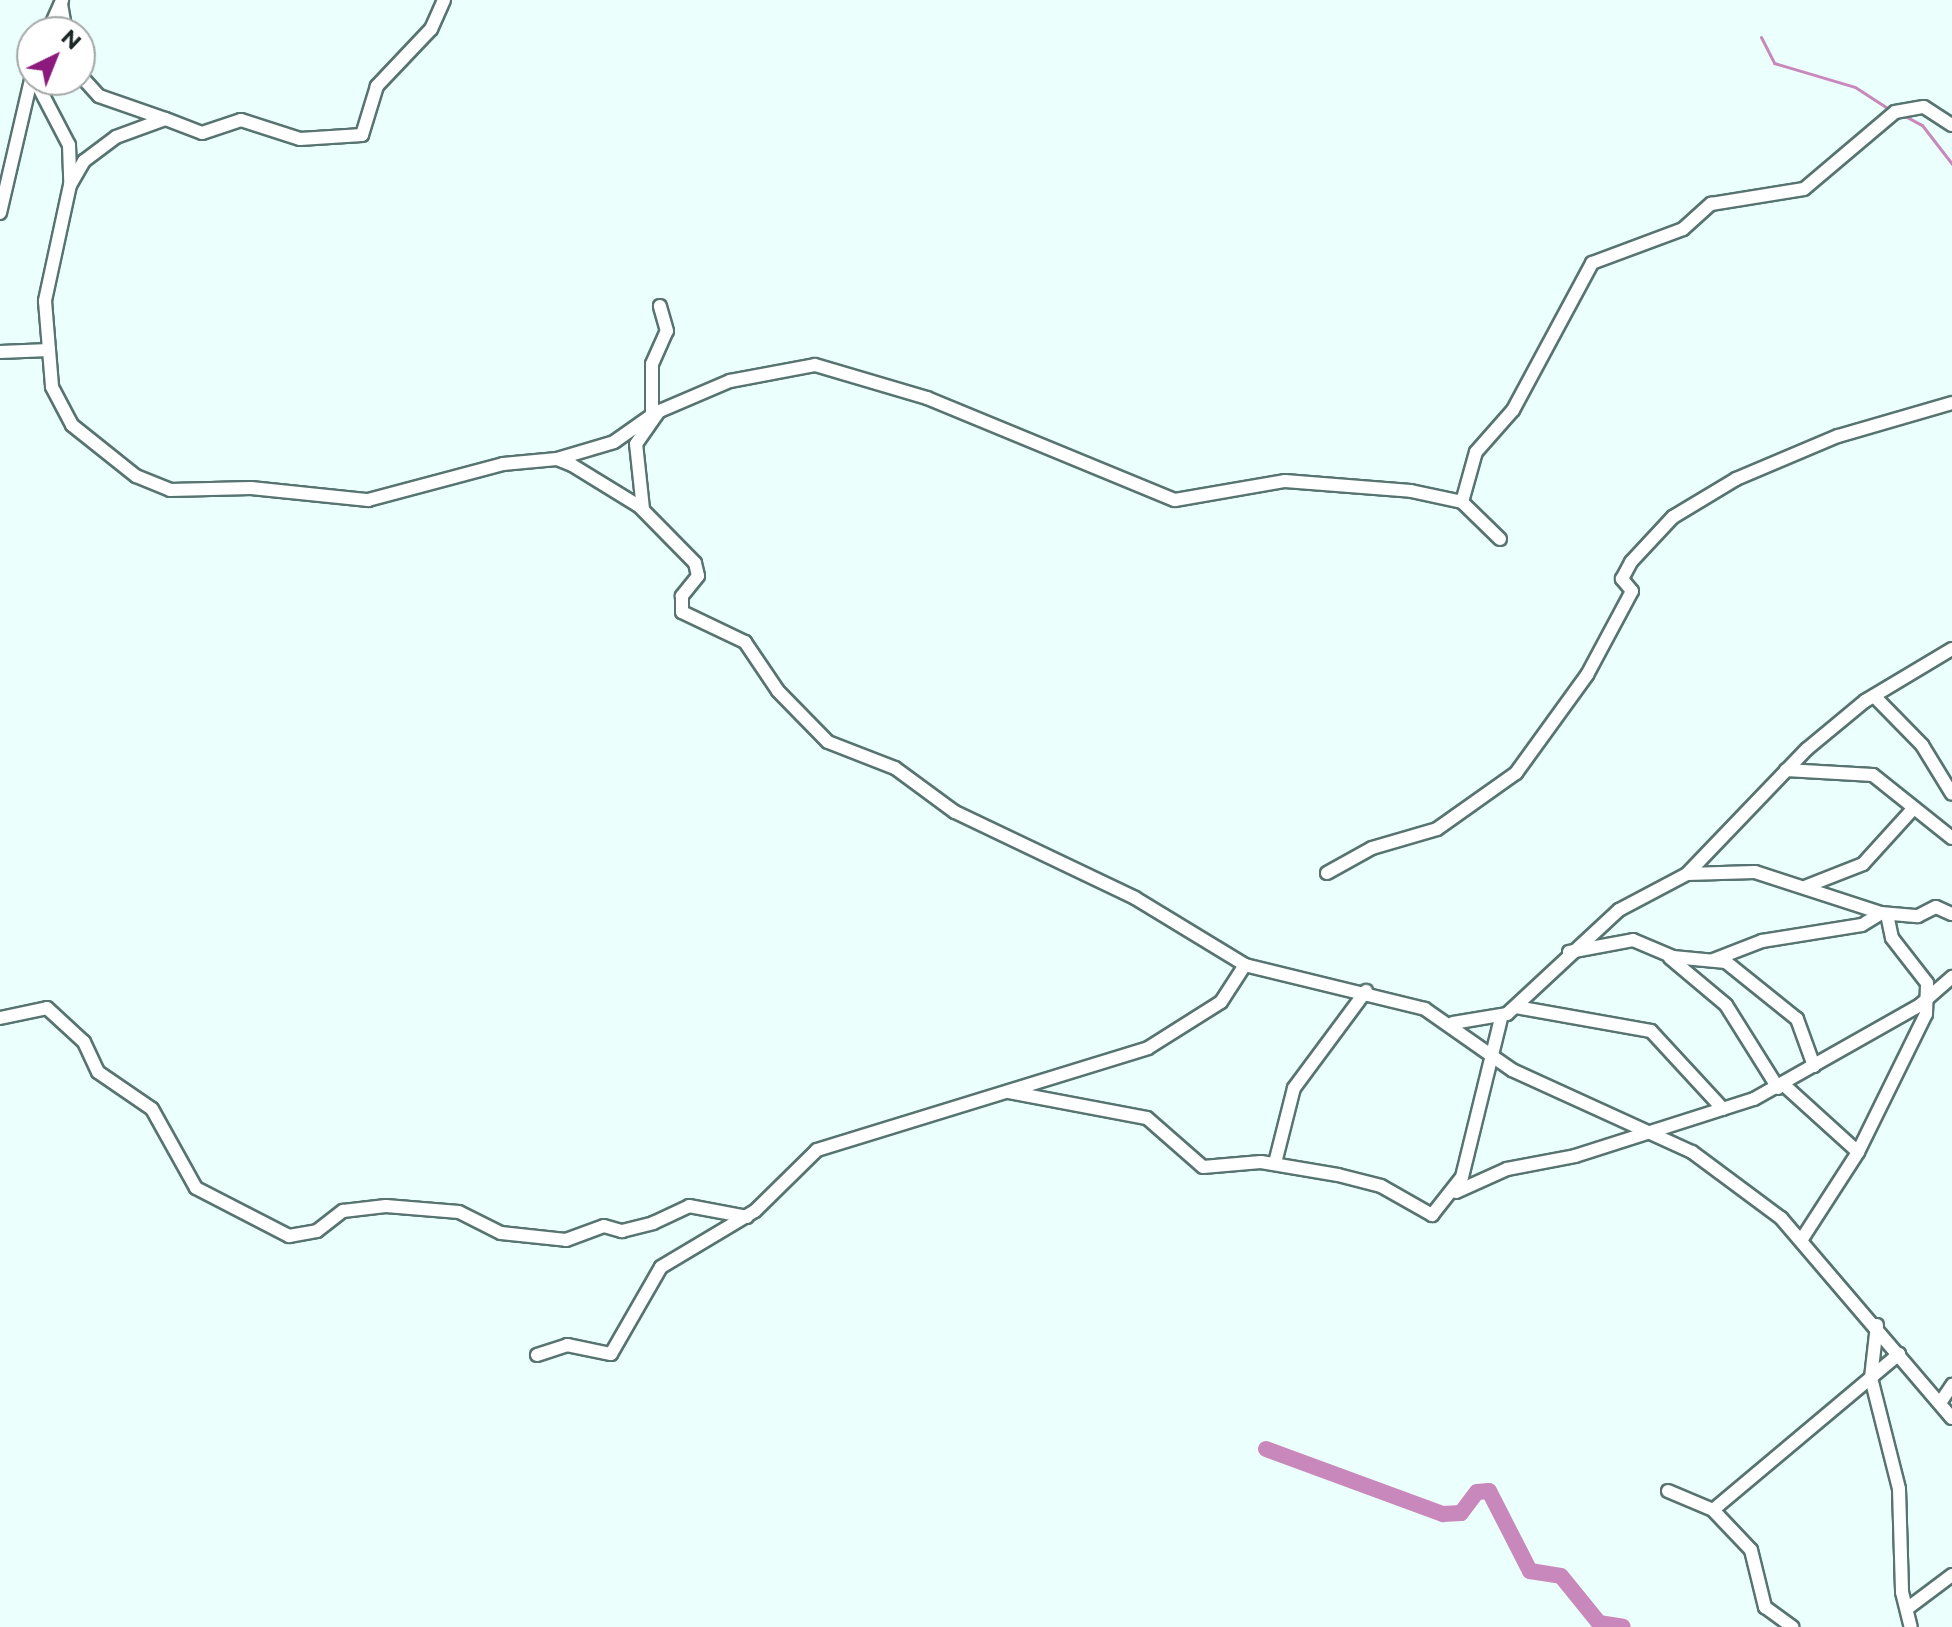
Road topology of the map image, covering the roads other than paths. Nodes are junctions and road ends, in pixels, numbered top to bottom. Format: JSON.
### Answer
{"nodes":[{"id":1,"x":444,"y":0,"type":"edge"},
{"id":2,"x":96,"y":93,"type":"edge"},
{"id":3,"x":29,"y":96,"type":"edge"},
{"id":4,"x":43,"y":96,"type":"edge"},
{"id":5,"x":165,"y":119,"type":"junction"},
{"id":6,"x":1952,"y":125,"type":"edge"},
{"id":7,"x":70,"y":185,"type":"junction"},
{"id":8,"x":0,"y":213,"type":"edge"},
{"id":9,"x":660,"y":306,"type":"dead end"},
{"id":10,"x":49,"y":350,"type":"junction"},
{"id":11,"x":0,"y":352,"type":"edge"},
{"id":12,"x":31,"y":353,"type":"junction"},
{"id":13,"x":52,"y":387,"type":"junction"},
{"id":14,"x":1952,"y":403,"type":"edge"},
{"id":15,"x":656,"y":413,"type":"junction"},
{"id":16,"x":557,"y":459,"type":"junction"},
{"id":17,"x":1462,"y":502,"type":"junction"},
{"id":18,"x":643,"y":509,"type":"junction"},
{"id":19,"x":1500,"y":539,"type":"dead end"},
{"id":20,"x":1952,"y":649,"type":"edge"},
{"id":21,"x":1874,"y":696,"type":"junction"},
{"id":22,"x":1786,"y":770,"type":"junction"},
{"id":23,"x":1952,"y":794,"type":"edge"},
{"id":24,"x":1912,"y":810,"type":"junction"},
{"id":25,"x":1952,"y":838,"type":"edge"},
{"id":26,"x":1327,"y":873,"type":"dead end"},
{"id":27,"x":1687,"y":874,"type":"junction"},
{"id":28,"x":1807,"y":886,"type":"junction"},
{"id":29,"x":1884,"y":914,"type":"junction"},
{"id":30,"x":1952,"y":914,"type":"edge"},
{"id":31,"x":1569,"y":952,"type":"junction"},
{"id":32,"x":1668,"y":956,"type":"junction"},
{"id":33,"x":1713,"y":960,"type":"junction"},
{"id":34,"x":1245,"y":965,"type":"junction"},
{"id":35,"x":1952,"y":977,"type":"edge"},
{"id":36,"x":1366,"y":991,"type":"junction"},
{"id":37,"x":1929,"y":999,"type":"junction"},
{"id":38,"x":1516,"y":1007,"type":"junction"},
{"id":39,"x":0,"y":1018,"type":"edge"},
{"id":40,"x":1501,"y":1018,"type":"junction"},
{"id":41,"x":1453,"y":1023,"type":"junction"},
{"id":42,"x":1492,"y":1058,"type":"junction"},
{"id":43,"x":1814,"y":1066,"type":"junction"},
{"id":44,"x":1781,"y":1087,"type":"junction"},
{"id":45,"x":1009,"y":1092,"type":"junction"},
{"id":46,"x":1723,"y":1109,"type":"junction"},
{"id":47,"x":1648,"y":1131,"type":"junction"},
{"id":48,"x":1858,"y":1152,"type":"junction"},
{"id":49,"x":1275,"y":1163,"type":"junction"},
{"id":50,"x":1456,"y":1192,"type":"junction"},
{"id":51,"x":747,"y":1217,"type":"junction"},
{"id":52,"x":1802,"y":1239,"type":"junction"},
{"id":53,"x":1877,"y":1325,"type":"junction"},
{"id":54,"x":1899,"y":1354,"type":"junction"},
{"id":55,"x":537,"y":1355,"type":"dead end"},
{"id":56,"x":1871,"y":1378,"type":"junction"},
{"id":57,"x":1952,"y":1385,"type":"edge"},
{"id":58,"x":1940,"y":1403,"type":"junction"},
{"id":59,"x":1952,"y":1418,"type":"edge"},
{"id":60,"x":1668,"y":1491,"type":"dead end"},
{"id":61,"x":1713,"y":1510,"type":"junction"},
{"id":62,"x":1952,"y":1575,"type":"edge"},
{"id":63,"x":1908,"y":1608,"type":"junction"},
{"id":64,"x":1793,"y":1627,"type":"edge"},
{"id":65,"x":1911,"y":1627,"type":"edge"}],
"edges":[{"from":1,"to":5,"type":"street"},
{"from":2,"to":5,"type":"street"},
{"from":3,"to":8,"type":"street"},
{"from":4,"to":7,"type":"street"},
{"from":5,"to":7,"type":"street"},
{"from":6,"to":17,"type":"street"},
{"from":7,"to":10,"type":"street"},
{"from":9,"to":15,"type":"street"},
{"from":10,"to":12,"type":"street"},
{"from":10,"to":13,"type":"street"},
{"from":11,"to":12,"type":"street"},
{"from":12,"to":13,"type":"street"},
{"from":13,"to":16,"type":"street"},
{"from":14,"to":26,"type":"street"},
{"from":15,"to":16,"type":"street"},
{"from":15,"to":17,"type":"street"},
{"from":15,"to":18,"type":"street"},
{"from":16,"to":18,"type":"street"},
{"from":17,"to":19,"type":"street"},
{"from":18,"to":34,"type":"street"},
{"from":20,"to":21,"type":"street"},
{"from":21,"to":22,"type":"street"},
{"from":21,"to":23,"type":"street"},
{"from":22,"to":24,"type":"street"},
{"from":22,"to":27,"type":"street"},
{"from":24,"to":25,"type":"street"},
{"from":24,"to":28,"type":"street"},
{"from":27,"to":28,"type":"street"},
{"from":27,"to":31,"type":"street"},
{"from":28,"to":29,"type":"street"},
{"from":29,"to":30,"type":"street"},
{"from":29,"to":33,"type":"street"},
{"from":29,"to":37,"type":"street"},
{"from":31,"to":32,"type":"street"},
{"from":31,"to":38,"type":"street"},
{"from":32,"to":33,"type":"street"},
{"from":32,"to":44,"type":"street"},
{"from":33,"to":43,"type":"street"},
{"from":34,"to":36,"type":"street"},
{"from":34,"to":45,"type":"street"},
{"from":35,"to":37,"type":"street"},
{"from":36,"to":41,"type":"street"},
{"from":36,"to":49,"type":"street"},
{"from":37,"to":43,"type":"street"},
{"from":37,"to":48,"type":"street"},
{"from":38,"to":40,"type":"street"},
{"from":38,"to":46,"type":"street"},
{"from":39,"to":51,"type":"street"},
{"from":40,"to":41,"type":"street"},
{"from":40,"to":42,"type":"street"},
{"from":41,"to":42,"type":"street"},
{"from":42,"to":47,"type":"street"},
{"from":42,"to":50,"type":"street"},
{"from":43,"to":44,"type":"street"},
{"from":44,"to":46,"type":"street"},
{"from":44,"to":48,"type":"street"},
{"from":45,"to":49,"type":"street"},
{"from":45,"to":51,"type":"street"},
{"from":46,"to":47,"type":"street"},
{"from":47,"to":50,"type":"street"},
{"from":47,"to":52,"type":"street"},
{"from":48,"to":52,"type":"street"},
{"from":49,"to":50,"type":"street"},
{"from":51,"to":55,"type":"street"},
{"from":52,"to":53,"type":"street"},
{"from":53,"to":54,"type":"street"},
{"from":53,"to":56,"type":"street"},
{"from":54,"to":56,"type":"street"},
{"from":54,"to":58,"type":"street"},
{"from":56,"to":61,"type":"street"},
{"from":56,"to":63,"type":"street"},
{"from":57,"to":58,"type":"street"},
{"from":58,"to":59,"type":"street"},
{"from":60,"to":61,"type":"street"},
{"from":61,"to":64,"type":"street"},
{"from":62,"to":63,"type":"street"},
{"from":63,"to":65,"type":"street"}]}
